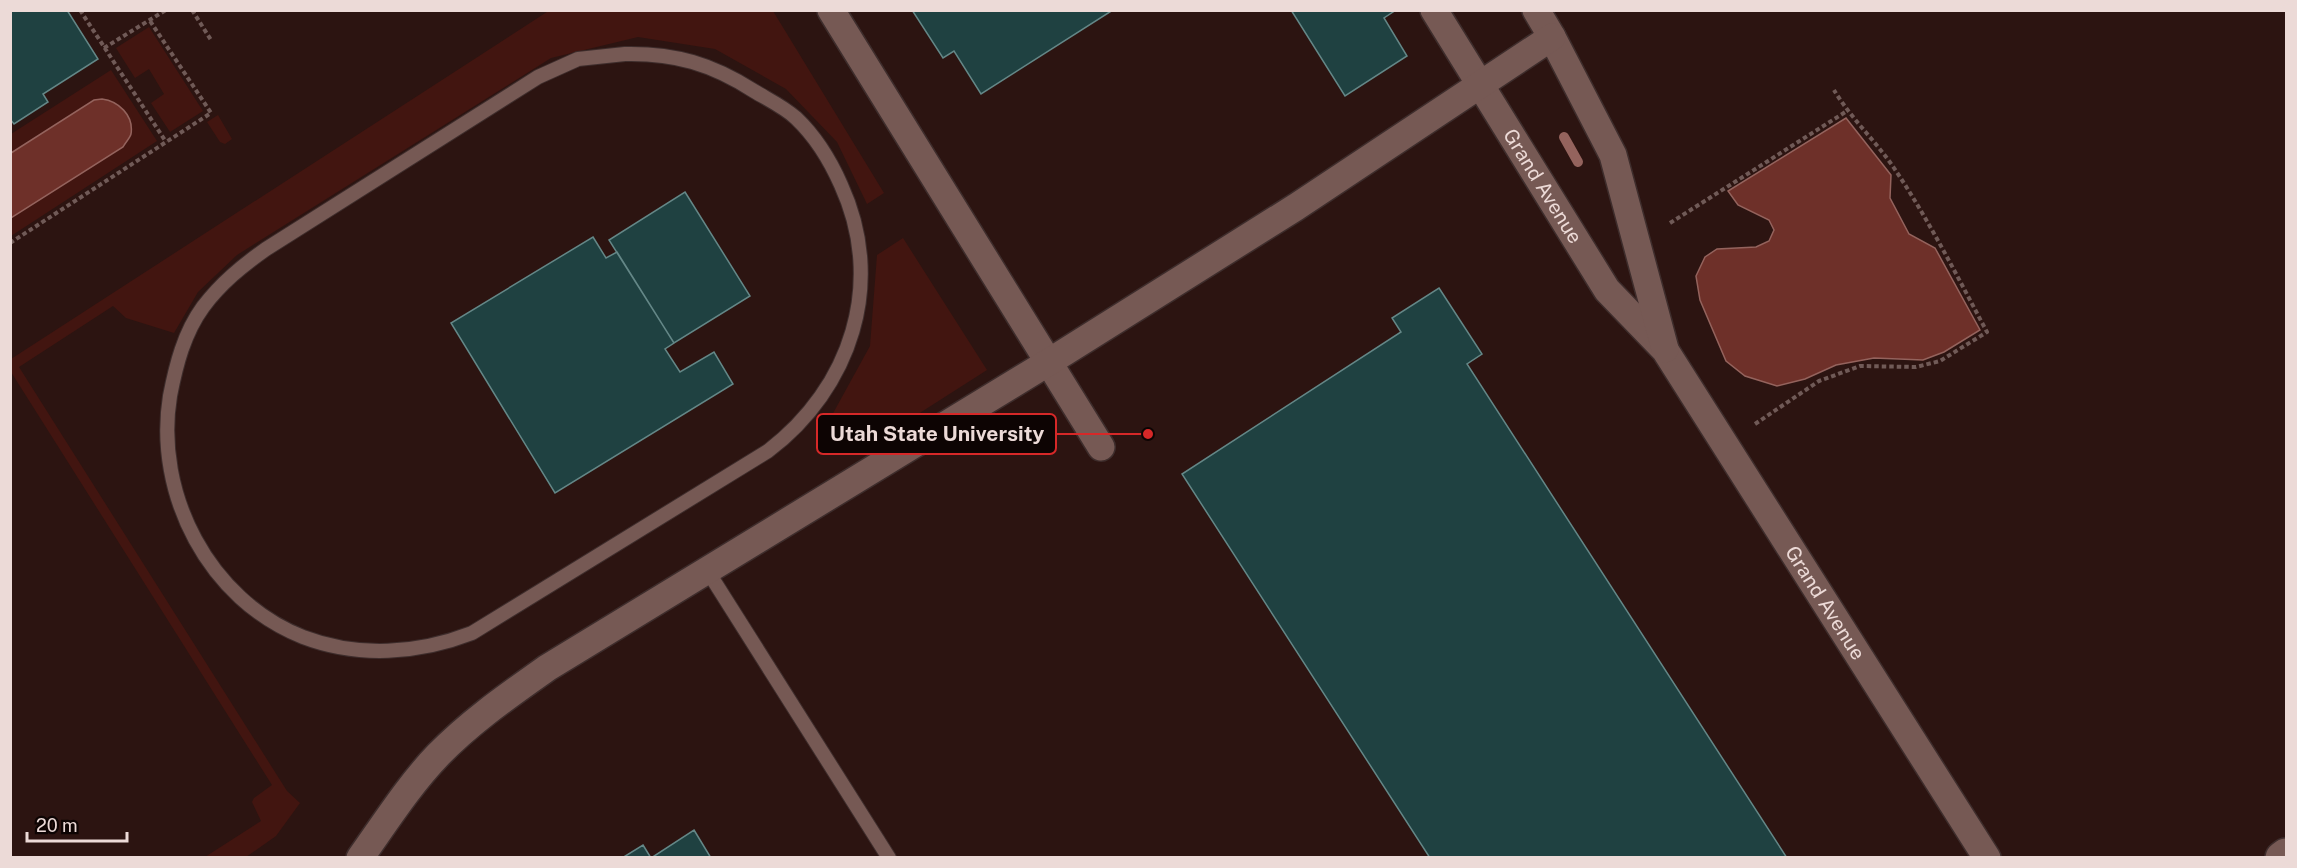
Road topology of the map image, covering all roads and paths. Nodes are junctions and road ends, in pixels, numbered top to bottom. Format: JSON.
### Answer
{"nodes":[{"id":1,"x":80,"y":10,"type":"edge"},
{"id":2,"x":166,"y":10,"type":"edge"},
{"id":3,"x":192,"y":10,"type":"edge"},
{"id":4,"x":831,"y":10,"type":"edge"},
{"id":5,"x":1434,"y":10,"type":"edge"},
{"id":6,"x":1536,"y":10,"type":"edge"},
{"id":7,"x":150,"y":21,"type":"junction"},
{"id":8,"x":1552,"y":37,"type":"junction"},
{"id":9,"x":211,"y":40,"type":"dead end"},
{"id":10,"x":104,"y":48,"type":"junction"},
{"id":11,"x":1480,"y":85,"type":"junction"},
{"id":12,"x":1834,"y":90,"type":"dead end"},
{"id":13,"x":1847,"y":111,"type":"junction"},
{"id":14,"x":166,"y":142,"type":"junction"},
{"id":15,"x":1670,"y":223,"type":"dead end"},
{"id":16,"x":859,"y":234,"type":"joint"},
{"id":17,"x":10,"y":243,"type":"edge"},
{"id":18,"x":1665,"y":350,"type":"junction"},
{"id":19,"x":1048,"y":362,"type":"junction"},
{"id":20,"x":1755,"y":424,"type":"dead end"},
{"id":21,"x":1101,"y":447,"type":"dead end"},
{"id":22,"x":707,"y":570,"type":"junction"},
{"id":23,"x":2286,"y":855,"type":"edge"},
{"id":24,"x":360,"y":858,"type":"edge"},
{"id":25,"x":889,"y":858,"type":"edge"},
{"id":26,"x":1987,"y":858,"type":"edge"},
{"id":27,"x":2282,"y":858,"type":"edge"}],
"edges":[{"from":1,"to":10,"type":"path"},
{"from":2,"to":7,"type":"path"},
{"from":3,"to":9,"type":"path"},
{"from":4,"to":19,"type":"street"},
{"from":5,"to":11,"type":"street","name":"Grand Avenue"},
{"from":6,"to":8,"type":"street","name":"Grand Avenue"},
{"from":7,"to":10,"type":"path"},
{"from":7,"to":14,"type":"path"},
{"from":8,"to":11,"type":"street"},
{"from":8,"to":18,"type":"street","name":"Grand Avenue"},
{"from":10,"to":14,"type":"path"},
{"from":11,"to":18,"type":"street","name":"Grand Avenue"},
{"from":11,"to":19,"type":"street"},
{"from":12,"to":13,"type":"path"},
{"from":13,"to":15,"type":"path"},
{"from":13,"to":20,"type":"path"},
{"from":14,"to":17,"type":"path"},
{"from":16,"to":16,"type":"lane"},
{"from":18,"to":26,"type":"street","name":"Grand Avenue"},
{"from":19,"to":21,"type":"street"},
{"from":19,"to":22,"type":"street"},
{"from":22,"to":24,"type":"street"},
{"from":22,"to":25,"type":"lane"},
{"from":23,"to":27,"type":"main road"}]}
